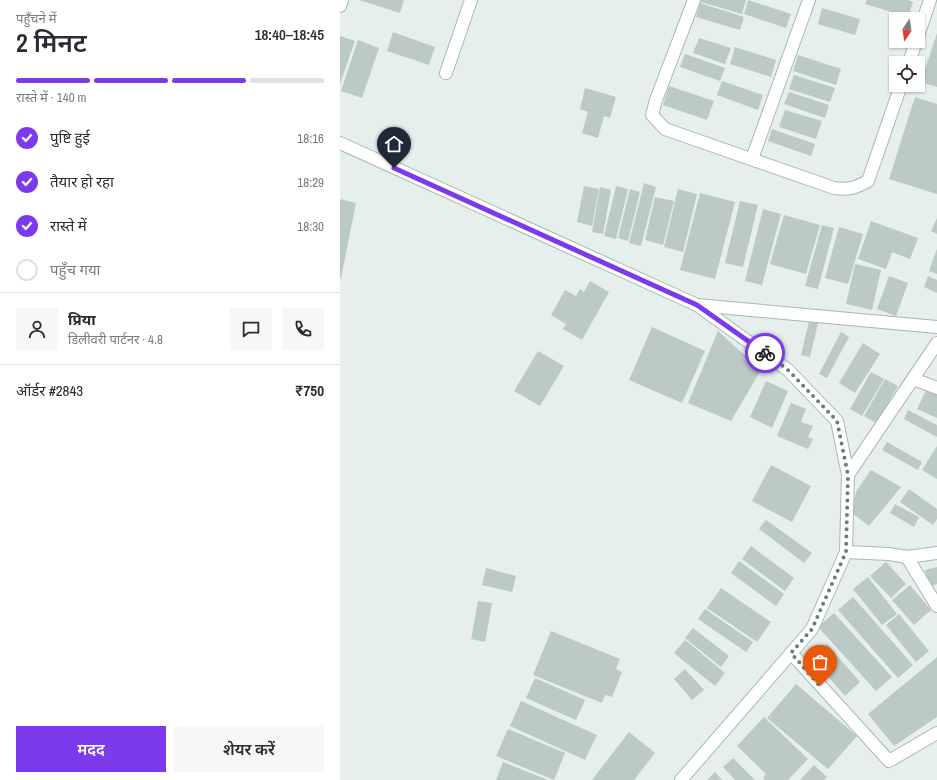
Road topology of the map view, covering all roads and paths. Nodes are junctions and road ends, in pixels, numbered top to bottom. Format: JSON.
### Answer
{"nodes":[{"id":1,"x":342,"y":0,"type":"edge"},
{"id":2,"x":471,"y":0,"type":"edge"},
{"id":3,"x":694,"y":0,"type":"edge"},
{"id":4,"x":809,"y":0,"type":"edge"},
{"id":5,"x":930,"y":0,"type":"edge"},
{"id":6,"x":340,"y":6,"type":"edge"},
{"id":7,"x":925,"y":15,"type":"edge"},
{"id":8,"x":446,"y":73,"type":"dead end"},
{"id":9,"x":899,"y":92,"type":"edge"},
{"id":10,"x":340,"y":143,"type":"edge"},
{"id":11,"x":752,"y":159,"type":"junction"},
{"id":12,"x":697,"y":305,"type":"junction"},
{"id":13,"x":937,"y":327,"type":"edge"},
{"id":14,"x":937,"y":343,"type":"edge"},
{"id":15,"x":913,"y":379,"type":"junction"},
{"id":16,"x":937,"y":388,"type":"edge"},
{"id":17,"x":848,"y":475,"type":"junction"},
{"id":18,"x":846,"y":552,"type":"junction"},
{"id":19,"x":937,"y":552,"type":"edge"},
{"id":20,"x":907,"y":558,"type":"junction"},
{"id":21,"x":937,"y":606,"type":"edge"},
{"id":22,"x":791,"y":653,"type":"junction"},
{"id":23,"x":937,"y":733,"type":"edge"},
{"id":24,"x":681,"y":780,"type":"edge"}],
"edges":[{"from":1,"to":6,"type":"street"},
{"from":2,"to":8,"type":"street"},
{"from":3,"to":11,"type":"street"},
{"from":4,"to":11,"type":"street"},
{"from":5,"to":7,"type":"street"},
{"from":9,"to":11,"type":"street"},
{"from":10,"to":12,"type":"street"},
{"from":12,"to":13,"type":"street"},
{"from":12,"to":17,"type":"street"},
{"from":14,"to":15,"type":"street"},
{"from":15,"to":16,"type":"street"},
{"from":15,"to":17,"type":"street"},
{"from":17,"to":18,"type":"street"},
{"from":18,"to":20,"type":"street"},
{"from":18,"to":22,"type":"street"},
{"from":19,"to":20,"type":"street"},
{"from":20,"to":21,"type":"street"},
{"from":22,"to":23,"type":"street"},
{"from":22,"to":24,"type":"street"}]}
